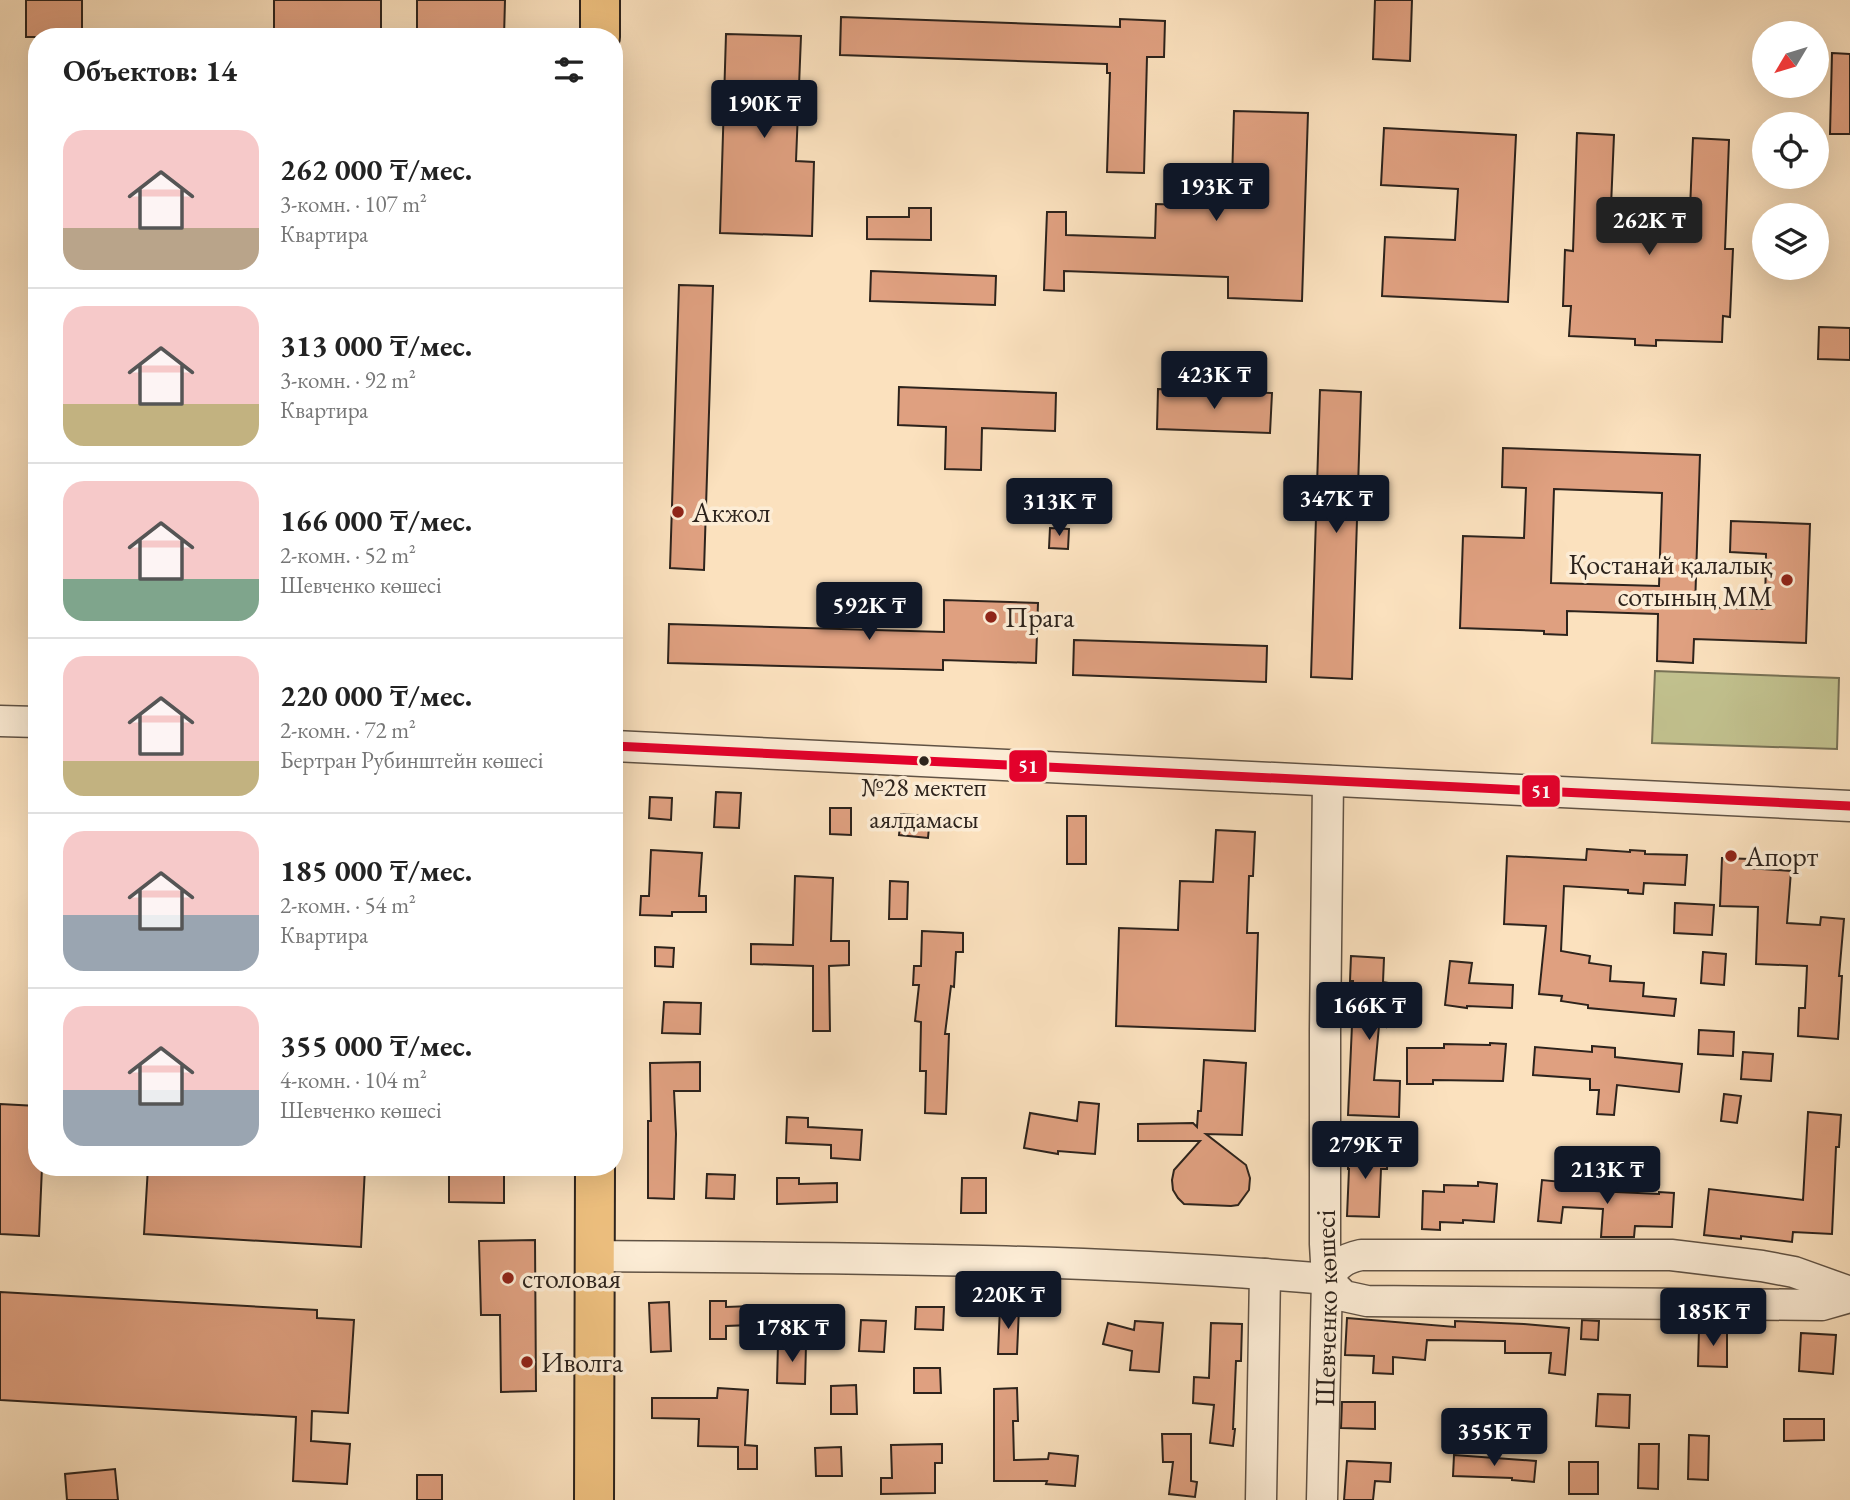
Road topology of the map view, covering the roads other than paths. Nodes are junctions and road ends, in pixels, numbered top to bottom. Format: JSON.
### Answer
{"nodes":[{"id":1,"x":600,"y":0,"type":"edge"},
{"id":2,"x":600,"y":28,"type":"edge"},
{"id":3,"x":0,"y":721,"type":"edge"},
{"id":4,"x":28,"y":722,"type":"edge"},
{"id":5,"x":623,"y":746,"type":"edge"},
{"id":6,"x":1328,"y":780,"type":"junction"},
{"id":7,"x":1850,"y":806,"type":"edge"},
{"id":8,"x":595,"y":1176,"type":"edge"},
{"id":9,"x":595,"y":1256,"type":"junction"},
{"id":10,"x":1265,"y":1274,"type":"junction"},
{"id":11,"x":1327,"y":1279,"type":"junction"},
{"id":12,"x":1850,"y":1295,"type":"edge"},
{"id":13,"x":594,"y":1500,"type":"edge"},
{"id":14,"x":1261,"y":1500,"type":"edge"},
{"id":15,"x":1322,"y":1500,"type":"edge"}],
"edges":[{"from":1,"to":2,"type":"main road"},
{"from":3,"to":4,"type":"street"},
{"from":5,"to":6,"type":"street"},
{"from":6,"to":7,"type":"street"},
{"from":6,"to":11,"type":"street","name":"Шевченко көшесі"},
{"from":8,"to":9,"type":"main road"},
{"from":9,"to":10,"type":"street"},
{"from":9,"to":13,"type":"main road"},
{"from":10,"to":11,"type":"street"},
{"from":10,"to":14,"type":"street"},
{"from":11,"to":12,"type":"street"},
{"from":11,"to":12,"type":"street"},
{"from":11,"to":15,"type":"street","name":"Шевченко көшесі"}]}
